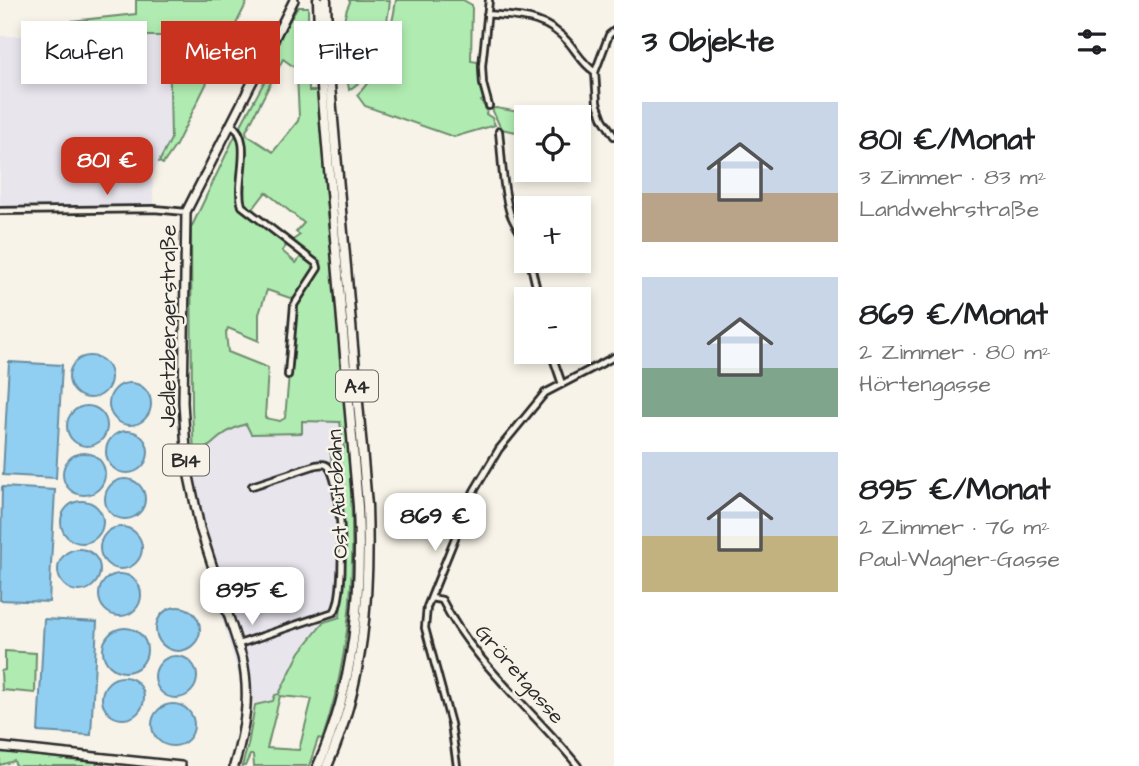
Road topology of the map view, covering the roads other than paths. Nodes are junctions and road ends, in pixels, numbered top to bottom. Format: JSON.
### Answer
{"nodes":[{"id":1,"x":294,"y":0,"type":"edge"},
{"id":2,"x":318,"y":0,"type":"edge"},
{"id":3,"x":326,"y":0,"type":"edge"},
{"id":4,"x":489,"y":0,"type":"edge"},
{"id":5,"x":322,"y":12,"type":"junction"},
{"id":6,"x":487,"y":14,"type":"junction"},
{"id":7,"x":614,"y":31,"type":"edge"},
{"id":8,"x":595,"y":72,"type":"junction"},
{"id":9,"x":489,"y":106,"type":"dead end"},
{"id":10,"x":230,"y":124,"type":"junction"},
{"id":11,"x":499,"y":131,"type":"dead end"},
{"id":12,"x":614,"y":136,"type":"edge"},
{"id":13,"x":0,"y":211,"type":"edge"},
{"id":14,"x":186,"y":212,"type":"junction"},
{"id":15,"x":514,"y":219,"type":"edge"},
{"id":16,"x":614,"y":358,"type":"edge"},
{"id":17,"x":555,"y":364,"type":"edge"},
{"id":18,"x":288,"y":375,"type":"dead end"},
{"id":19,"x":562,"y":384,"type":"junction"},
{"id":20,"x":251,"y":486,"type":"dead end"},
{"id":21,"x":435,"y":586,"type":"junction"},
{"id":22,"x":430,"y":598,"type":"junction"},
{"id":23,"x":442,"y":600,"type":"junction"},
{"id":24,"x":238,"y":644,"type":"junction"},
{"id":25,"x":0,"y":747,"type":"edge"},
{"id":26,"x":322,"y":764,"type":"edge"},
{"id":27,"x":181,"y":766,"type":"edge"},
{"id":28,"x":234,"y":766,"type":"edge"},
{"id":29,"x":457,"y":766,"type":"edge"},
{"id":30,"x":578,"y":766,"type":"edge"}],
"edges":[{"from":1,"to":10,"type":"main road","number":"B14"},
{"from":2,"to":5,"type":"highway","number":"A4"},
{"from":3,"to":5,"type":"highway","number":"A4"},
{"from":4,"to":6,"type":"street"},
{"from":5,"to":26,"type":"highway","name":"Ost Autobahn","number":"A4"},
{"from":5,"to":26,"type":"highway","name":"Ost Autobahn","number":"A4"},
{"from":6,"to":8,"type":"street"},
{"from":6,"to":9,"type":"street"},
{"from":7,"to":8,"type":"street"},
{"from":8,"to":12,"type":"street"},
{"from":10,"to":14,"type":"main road","number":"B14"},
{"from":10,"to":18,"type":"street"},
{"from":11,"to":15,"type":"street"},
{"from":13,"to":14,"type":"street"},
{"from":14,"to":24,"type":"main road","name":"Jedletzbergerstraße","number":"B14"},
{"from":16,"to":19,"type":"street"},
{"from":17,"to":19,"type":"street"},
{"from":19,"to":21,"type":"street"},
{"from":20,"to":24,"type":"street"},
{"from":21,"to":22,"type":"street"},
{"from":21,"to":23,"type":"street","name":"Gröretgasse"},
{"from":22,"to":23,"type":"street"},
{"from":22,"to":29,"type":"street"},
{"from":23,"to":30,"type":"street","name":"Gröretgasse"},
{"from":24,"to":28,"type":"main road","name":"Jedletzbergerstraße","number":"B14"},
{"from":25,"to":27,"type":"main road"}]}
